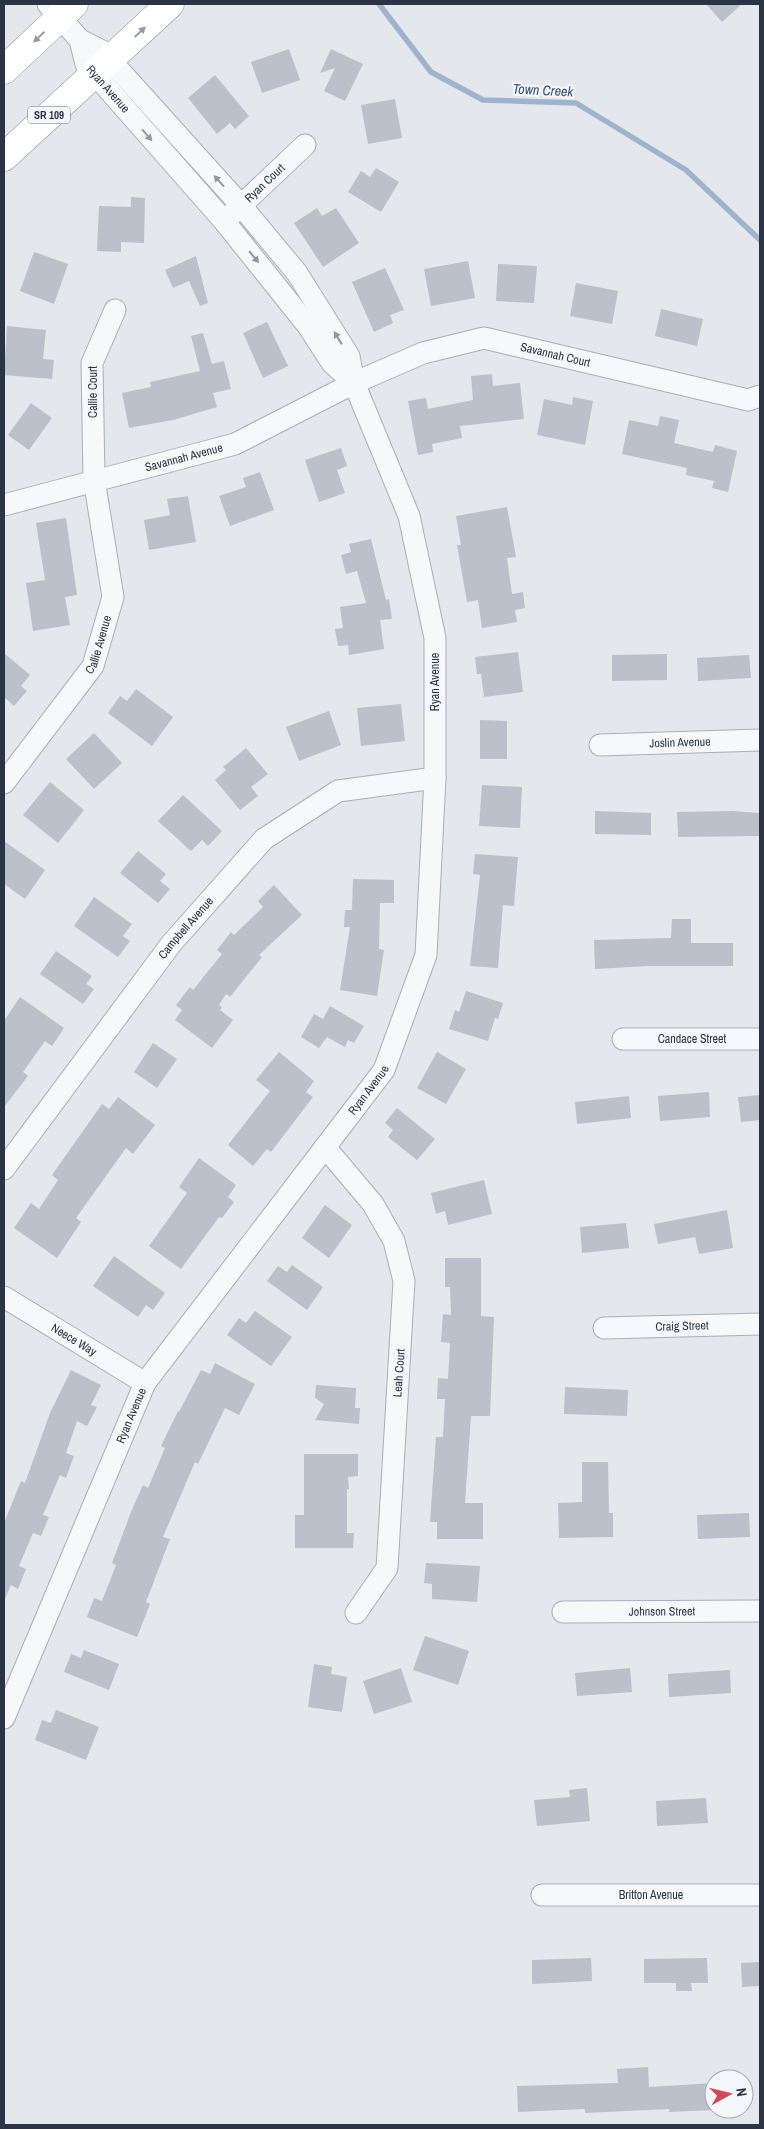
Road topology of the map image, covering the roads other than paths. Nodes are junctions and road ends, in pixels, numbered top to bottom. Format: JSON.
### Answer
{"nodes":[{"id":1,"x":170,"y":4,"type":"edge"},
{"id":2,"x":60,"y":8,"type":"edge"},
{"id":3,"x":102,"y":66,"type":"junction"},
{"id":4,"x":4,"y":70,"type":"edge"},
{"id":5,"x":305,"y":145,"type":"dead end"},
{"id":6,"x":4,"y":157,"type":"edge"},
{"id":7,"x":240,"y":206,"type":"junction"},
{"id":8,"x":224,"y":221,"type":"junction"},
{"id":9,"x":115,"y":310,"type":"dead end"},
{"id":10,"x":354,"y":383,"type":"junction"},
{"id":11,"x":760,"y":396,"type":"edge"},
{"id":12,"x":94,"y":479,"type":"junction"},
{"id":13,"x":4,"y":505,"type":"edge"},
{"id":14,"x":760,"y":740,"type":"edge"},
{"id":15,"x":600,"y":745,"type":"dead end"},
{"id":16,"x":435,"y":778,"type":"junction"},
{"id":17,"x":4,"y":783,"type":"edge"},
{"id":18,"x":623,"y":1039,"type":"dead end"},
{"id":19,"x":760,"y":1040,"type":"edge"},
{"id":20,"x":325,"y":1147,"type":"junction"},
{"id":21,"x":4,"y":1169,"type":"edge"},
{"id":22,"x":4,"y":1297,"type":"edge"},
{"id":23,"x":760,"y":1324,"type":"edge"},
{"id":24,"x":604,"y":1328,"type":"dead end"},
{"id":25,"x":145,"y":1384,"type":"junction"},
{"id":26,"x":760,"y":1611,"type":"edge"},
{"id":27,"x":563,"y":1612,"type":"dead end"},
{"id":28,"x":356,"y":1613,"type":"dead end"},
{"id":29,"x":4,"y":1718,"type":"edge"},
{"id":30,"x":542,"y":1895,"type":"dead end"},
{"id":31,"x":760,"y":1895,"type":"edge"}],
"edges":[{"from":3,"to":1,"type":"highway","number":"SR 109","one_way":true},
{"from":2,"to":3,"type":"street","name":"Ryan Avenue"},
{"from":2,"to":4,"type":"highway","one_way":true},
{"from":3,"to":6,"type":"highway","number":"SR 109"},
{"from":7,"to":3,"type":"street","name":"Ryan Avenue","one_way":true},
{"from":3,"to":8,"type":"street","name":"Ryan Avenue","one_way":true},
{"from":5,"to":7,"type":"street","name":"Ryan Court"},
{"from":7,"to":8,"type":"street","name":"Ryan Court"},
{"from":10,"to":7,"type":"street","name":"Ryan Avenue","one_way":true},
{"from":8,"to":10,"type":"street","name":"Ryan Avenue","one_way":true},
{"from":9,"to":12,"type":"street","name":"Callie Court"},
{"from":10,"to":11,"type":"street","name":"Savannah Court"},
{"from":10,"to":12,"type":"street","name":"Savannah Avenue"},
{"from":10,"to":16,"type":"street","name":"Ryan Avenue"},
{"from":12,"to":13,"type":"street","name":"Savannah Avenue"},
{"from":12,"to":17,"type":"street","name":"Callie Avenue"},
{"from":14,"to":15,"type":"street","name":"Joslin Avenue"},
{"from":16,"to":20,"type":"street","name":"Ryan Avenue"},
{"from":16,"to":21,"type":"street","name":"Campbell Avenue"},
{"from":18,"to":19,"type":"street","name":"Candace Street"},
{"from":20,"to":25,"type":"street","name":"Ryan Avenue"},
{"from":20,"to":28,"type":"street","name":"Leah Court"},
{"from":22,"to":25,"type":"street","name":"Neece Way"},
{"from":23,"to":24,"type":"street","name":"Craig Street"},
{"from":25,"to":29,"type":"street","name":"Ryan Avenue"},
{"from":26,"to":27,"type":"street","name":"Johnson Street"},
{"from":30,"to":31,"type":"street","name":"Britton Avenue"}]}
